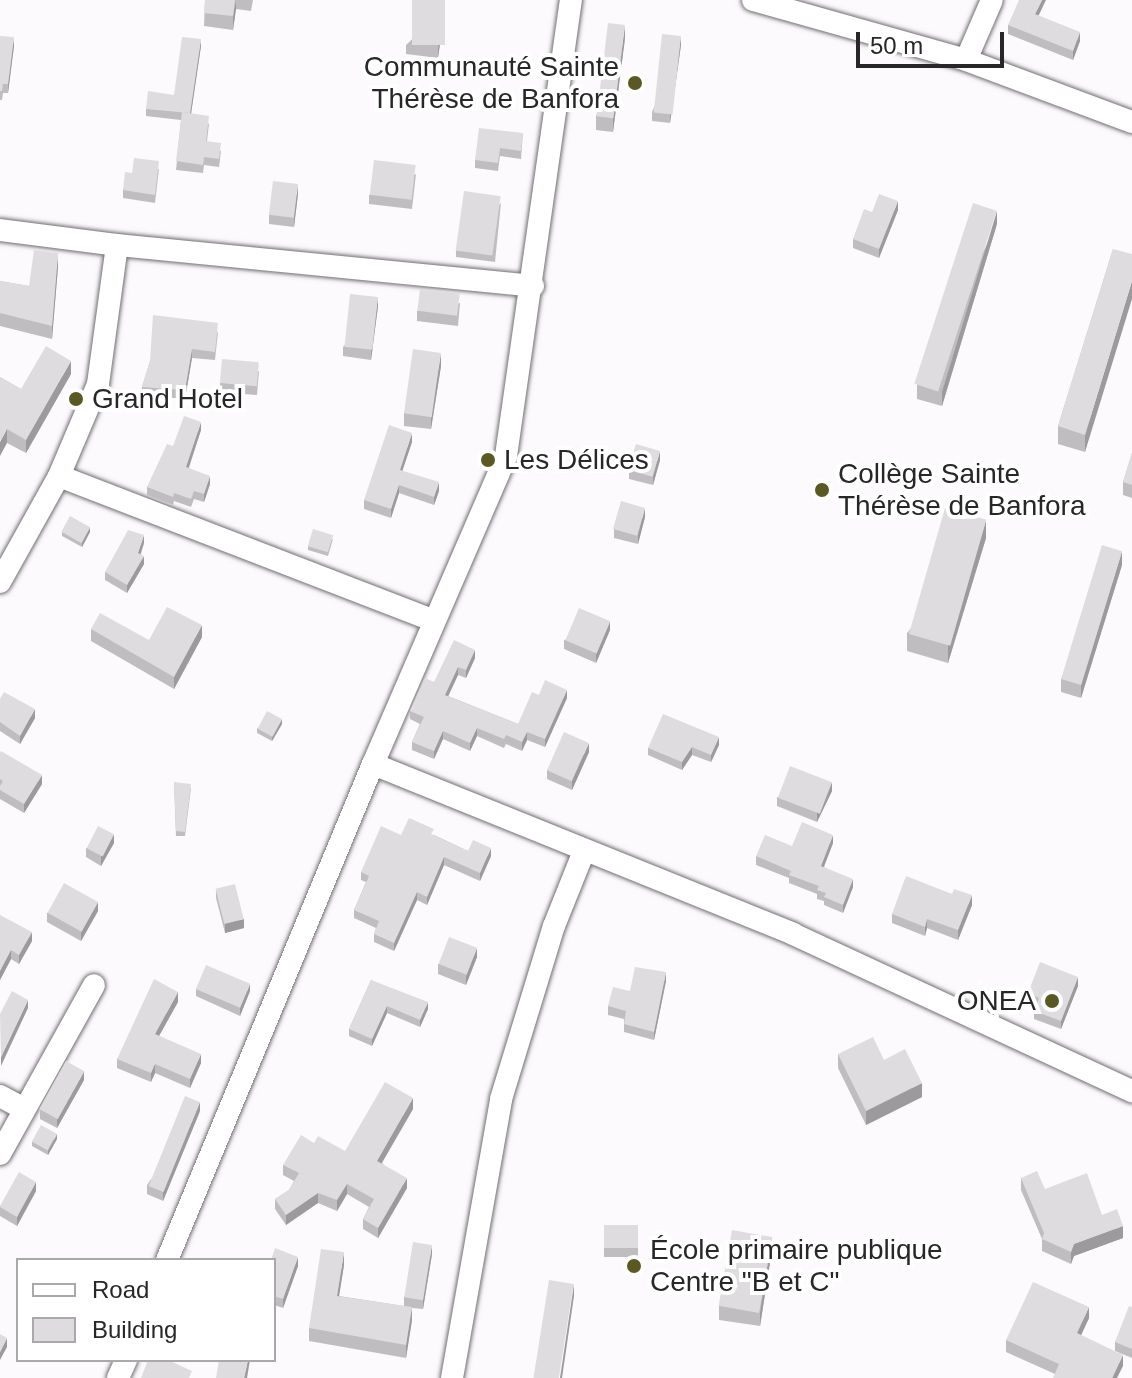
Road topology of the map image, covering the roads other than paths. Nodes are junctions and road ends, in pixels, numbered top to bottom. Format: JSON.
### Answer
{"nodes":[{"id":1,"x":571,"y":0,"type":"edge"},
{"id":2,"x":753,"y":0,"type":"edge"},
{"id":3,"x":992,"y":0,"type":"edge"},
{"id":4,"x":966,"y":60,"type":"junction"},
{"id":5,"x":1132,"y":122,"type":"edge"},
{"id":6,"x":0,"y":230,"type":"edge"},
{"id":7,"x":117,"y":245,"type":"junction"},
{"id":8,"x":533,"y":286,"type":"junction"},
{"id":9,"x":59,"y":476,"type":"junction"},
{"id":10,"x":0,"y":582,"type":"edge"},
{"id":11,"x":434,"y":621,"type":"junction"},
{"id":12,"x":373,"y":764,"type":"junction"},
{"id":13,"x":584,"y":851,"type":"junction"},
{"id":14,"x":94,"y":985,"type":"dead end"},
{"id":15,"x":1132,"y":1091,"type":"edge"},
{"id":16,"x":0,"y":1096,"type":"edge"},
{"id":17,"x":23,"y":1108,"type":"junction"},
{"id":18,"x":0,"y":1154,"type":"edge"},
{"id":19,"x":168,"y":1258,"type":"edge"},
{"id":20,"x":452,"y":1378,"type":"edge"}],
"edges":[{"from":1,"to":8,"type":"street"},
{"from":2,"to":4,"type":"street"},
{"from":3,"to":4,"type":"street"},
{"from":4,"to":5,"type":"street"},
{"from":6,"to":7,"type":"street"},
{"from":7,"to":8,"type":"street"},
{"from":7,"to":9,"type":"street"},
{"from":8,"to":11,"type":"street"},
{"from":9,"to":10,"type":"street"},
{"from":9,"to":11,"type":"street"},
{"from":11,"to":12,"type":"street"},
{"from":12,"to":13,"type":"street"},
{"from":12,"to":19,"type":"street"},
{"from":13,"to":15,"type":"street"},
{"from":13,"to":20,"type":"street"},
{"from":14,"to":17,"type":"street"},
{"from":16,"to":17,"type":"street"},
{"from":17,"to":18,"type":"street"}]}
